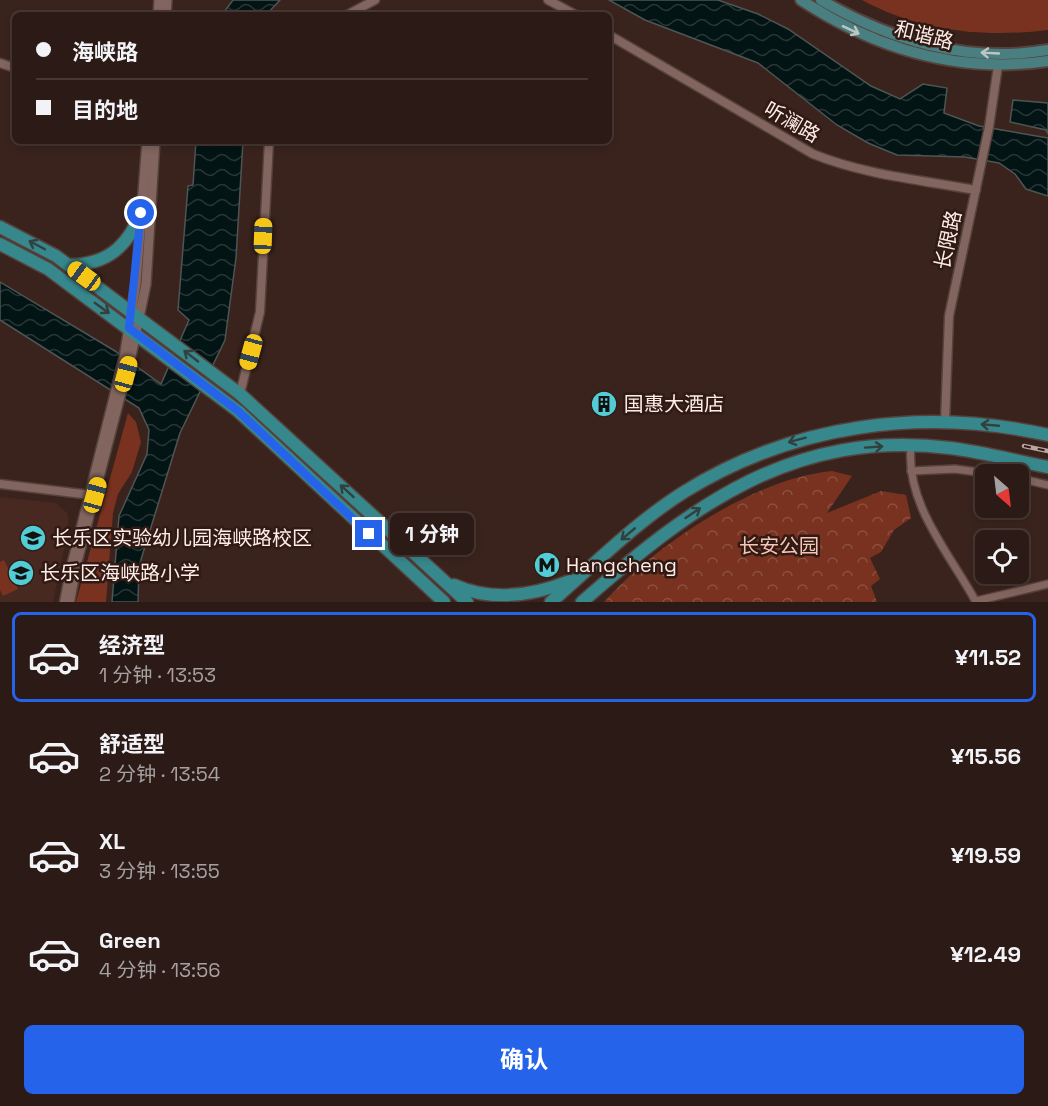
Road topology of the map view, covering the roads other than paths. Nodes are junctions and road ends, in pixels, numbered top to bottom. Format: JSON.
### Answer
{"nodes":[{"id":1,"x":375,"y":0,"type":"edge"},
{"id":2,"x":548,"y":0,"type":"edge"},
{"id":3,"x":801,"y":0,"type":"edge"},
{"id":4,"x":821,"y":0,"type":"edge"},
{"id":5,"x":353,"y":12,"type":"edge"},
{"id":6,"x":570,"y":12,"type":"edge"},
{"id":7,"x":612,"y":37,"type":"edge"},
{"id":8,"x":1048,"y":50,"type":"edge"},
{"id":9,"x":1048,"y":61,"type":"edge"},
{"id":10,"x":998,"y":66,"type":"junction"},
{"id":11,"x":147,"y":144,"type":"edge"},
{"id":12,"x":155,"y":144,"type":"edge"},
{"id":13,"x":269,"y":144,"type":"edge"},
{"id":14,"x":976,"y":190,"type":"junction"},
{"id":15,"x":141,"y":213,"type":"junction"},
{"id":16,"x":0,"y":227,"type":"edge"},
{"id":17,"x":0,"y":244,"type":"edge"},
{"id":18,"x":68,"y":265,"type":"junction"},
{"id":19,"x":135,"y":314,"type":"junction"},
{"id":20,"x":133,"y":331,"type":"junction"},
{"id":21,"x":128,"y":354,"type":"joint"},
{"id":22,"x":240,"y":394,"type":"junction"},
{"id":23,"x":945,"y":422,"type":"junction"},
{"id":24,"x":1048,"y":435,"type":"edge"},
{"id":25,"x":911,"y":446,"type":"junction"},
{"id":26,"x":1048,"y":467,"type":"edge"},
{"id":27,"x":911,"y":471,"type":"junction"},
{"id":28,"x":975,"y":472,"type":"edge"},
{"id":29,"x":1029,"y":480,"type":"edge"},
{"id":30,"x":0,"y":484,"type":"edge"},
{"id":31,"x":1048,"y":484,"type":"edge"},
{"id":32,"x":92,"y":495,"type":"junction"},
{"id":33,"x":415,"y":575,"type":"junction"},
{"id":34,"x":579,"y":578,"type":"junction"},
{"id":35,"x":444,"y":579,"type":"junction"},
{"id":36,"x":1048,"y":584,"type":"edge"},
{"id":37,"x":64,"y":602,"type":"edge"},
{"id":38,"x":70,"y":602,"type":"edge"},
{"id":39,"x":432,"y":602,"type":"edge"},
{"id":40,"x":444,"y":602,"type":"edge"},
{"id":41,"x":467,"y":602,"type":"edge"},
{"id":42,"x":551,"y":602,"type":"edge"},
{"id":43,"x":582,"y":602,"type":"edge"},
{"id":44,"x":976,"y":602,"type":"edge"}],
"edges":[{"from":1,"to":5,"type":"street"},
{"from":2,"to":6,"type":"street"},
{"from":3,"to":10,"type":"main road","name":"和谐路","one_way":true},
{"from":8,"to":4,"type":"main road","name":"和谐路","one_way":true},
{"from":7,"to":14,"type":"street","name":"听澜路"},
{"from":9,"to":10,"type":"main road","name":"和谐路"},
{"from":10,"to":14,"type":"street","name":"长限路"},
{"from":11,"to":15,"type":"main road"},
{"from":12,"to":19,"type":"main road"},
{"from":13,"to":22,"type":"street"},
{"from":14,"to":23,"type":"street","name":"长限路"},
{"from":15,"to":18,"type":"highway"},
{"from":15,"to":19,"type":"main road"},
{"from":18,"to":16,"type":"highway","one_way":true},
{"from":17,"to":20,"type":"highway","one_way":true},
{"from":18,"to":19,"type":"highway"},
{"from":19,"to":20,"type":"main road"},
{"from":22,"to":19,"type":"highway","one_way":true},
{"from":20,"to":21,"type":"main road"},
{"from":20,"to":33,"type":"highway"},
{"from":21,"to":32,"type":"street"},
{"from":35,"to":22,"type":"highway","one_way":true},
{"from":24,"to":23,"type":"highway","one_way":true},
{"from":23,"to":34,"type":"highway","one_way":true},
{"from":25,"to":26,"type":"highway"},
{"from":25,"to":27,"type":"street"},
{"from":43,"to":25,"type":"highway","one_way":true},
{"from":27,"to":28,"type":"street"},
{"from":27,"to":44,"type":"street"},
{"from":29,"to":31,"type":"street"},
{"from":30,"to":32,"type":"street"},
{"from":32,"to":37,"type":"street"},
{"from":32,"to":38,"type":"street"},
{"from":33,"to":39,"type":"highway"},
{"from":33,"to":40,"type":"highway"},
{"from":34,"to":35,"type":"highway"},
{"from":34,"to":42,"type":"highway"},
{"from":35,"to":41,"type":"highway"},
{"from":36,"to":44,"type":"street"}]}
